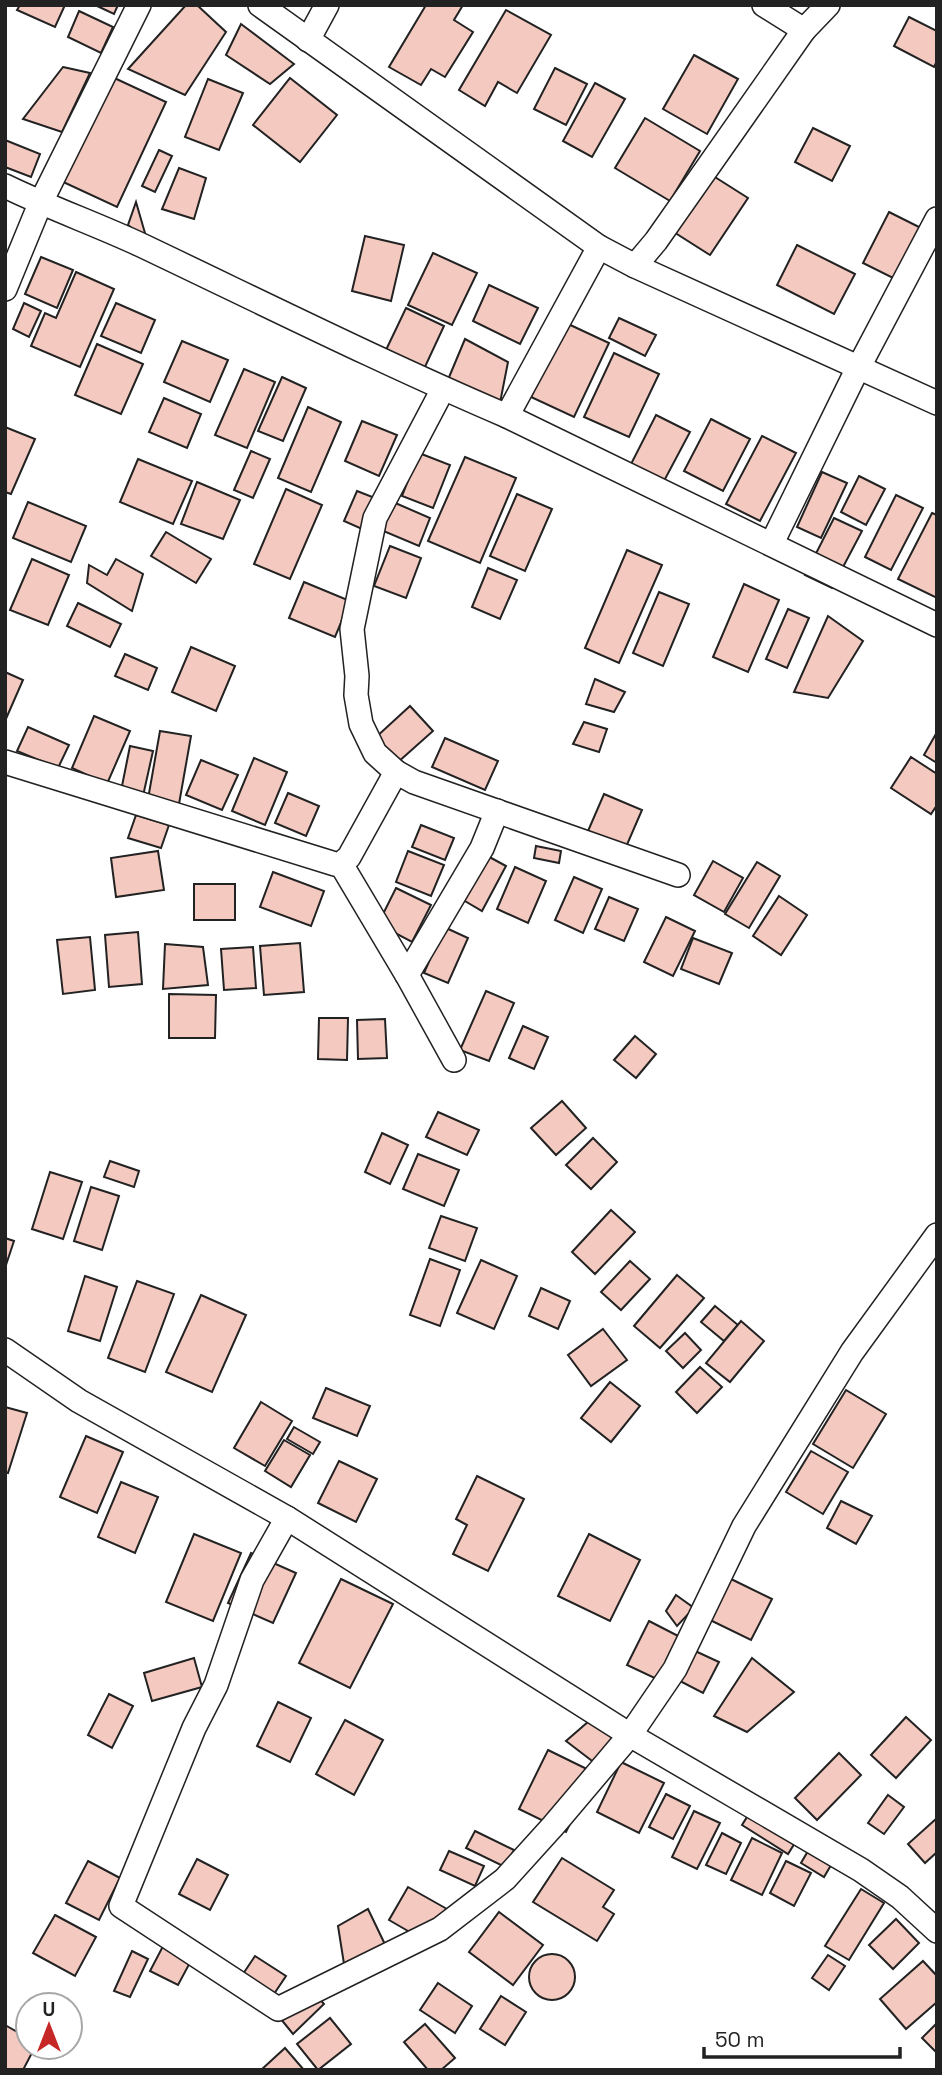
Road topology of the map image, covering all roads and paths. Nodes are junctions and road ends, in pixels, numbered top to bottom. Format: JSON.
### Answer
{"nodes":[{"id":1,"x":139,"y":5,"type":"edge"},
{"id":2,"x":260,"y":5,"type":"edge"},
{"id":3,"x":327,"y":5,"type":"edge"},
{"id":4,"x":764,"y":5,"type":"edge"},
{"id":5,"x":828,"y":5,"type":"edge"},
{"id":6,"x":804,"y":30,"type":"junction"},
{"id":7,"x":308,"y":40,"type":"junction"},
{"id":8,"x":5,"y":186,"type":"edge"},
{"id":9,"x":40,"y":204,"type":"junction"},
{"id":10,"x":937,"y":219,"type":"edge"},
{"id":11,"x":599,"y":247,"type":"junction"},
{"id":12,"x":635,"y":266,"type":"junction"},
{"id":13,"x":5,"y":289,"type":"edge"},
{"id":14,"x":856,"y":372,"type":"junction"},
{"id":15,"x":443,"y":389,"type":"junction"},
{"id":16,"x":937,"y":402,"type":"edge"},
{"id":17,"x":507,"y":416,"type":"junction"},
{"id":18,"x":772,"y":543,"type":"junction"},
{"id":19,"x":937,"y":625,"type":"edge"},
{"id":20,"x":5,"y":762,"type":"edge"},
{"id":21,"x":396,"y":772,"type":"junction"},
{"id":22,"x":497,"y":811,"type":"junction"},
{"id":23,"x":341,"y":864,"type":"junction"},
{"id":24,"x":678,"y":875,"type":"dead end"},
{"id":25,"x":407,"y":975,"type":"junction"},
{"id":26,"x":454,"y":1060,"type":"dead end"},
{"id":27,"x":937,"y":1236,"type":"edge"},
{"id":28,"x":5,"y":1350,"type":"edge"},
{"id":29,"x":287,"y":1518,"type":"junction"},
{"id":30,"x":630,"y":1735,"type":"junction"},
{"id":31,"x":937,"y":1931,"type":"edge"}],
"edges":[{"from":1,"to":9,"type":"street"},
{"from":2,"to":7,"type":"street"},
{"from":3,"to":7,"type":"street"},
{"from":4,"to":6,"type":"street"},
{"from":5,"to":6,"type":"street"},
{"from":6,"to":12,"type":"street"},
{"from":7,"to":11,"type":"street"},
{"from":8,"to":9,"type":"street"},
{"from":9,"to":13,"type":"street"},
{"from":9,"to":15,"type":"street"},
{"from":10,"to":14,"type":"street"},
{"from":11,"to":12,"type":"street"},
{"from":11,"to":17,"type":"street"},
{"from":12,"to":14,"type":"street"},
{"from":14,"to":16,"type":"street"},
{"from":14,"to":18,"type":"street"},
{"from":15,"to":17,"type":"street"},
{"from":15,"to":21,"type":"street"},
{"from":17,"to":18,"type":"street"},
{"from":18,"to":19,"type":"street"},
{"from":20,"to":23,"type":"street"},
{"from":21,"to":22,"type":"street"},
{"from":21,"to":23,"type":"street"},
{"from":22,"to":24,"type":"street"},
{"from":22,"to":25,"type":"street"},
{"from":23,"to":25,"type":"street"},
{"from":25,"to":26,"type":"street"},
{"from":27,"to":30,"type":"street"},
{"from":28,"to":29,"type":"street"},
{"from":29,"to":30,"type":"street"},
{"from":29,"to":30,"type":"street"},
{"from":30,"to":31,"type":"street"}]}
